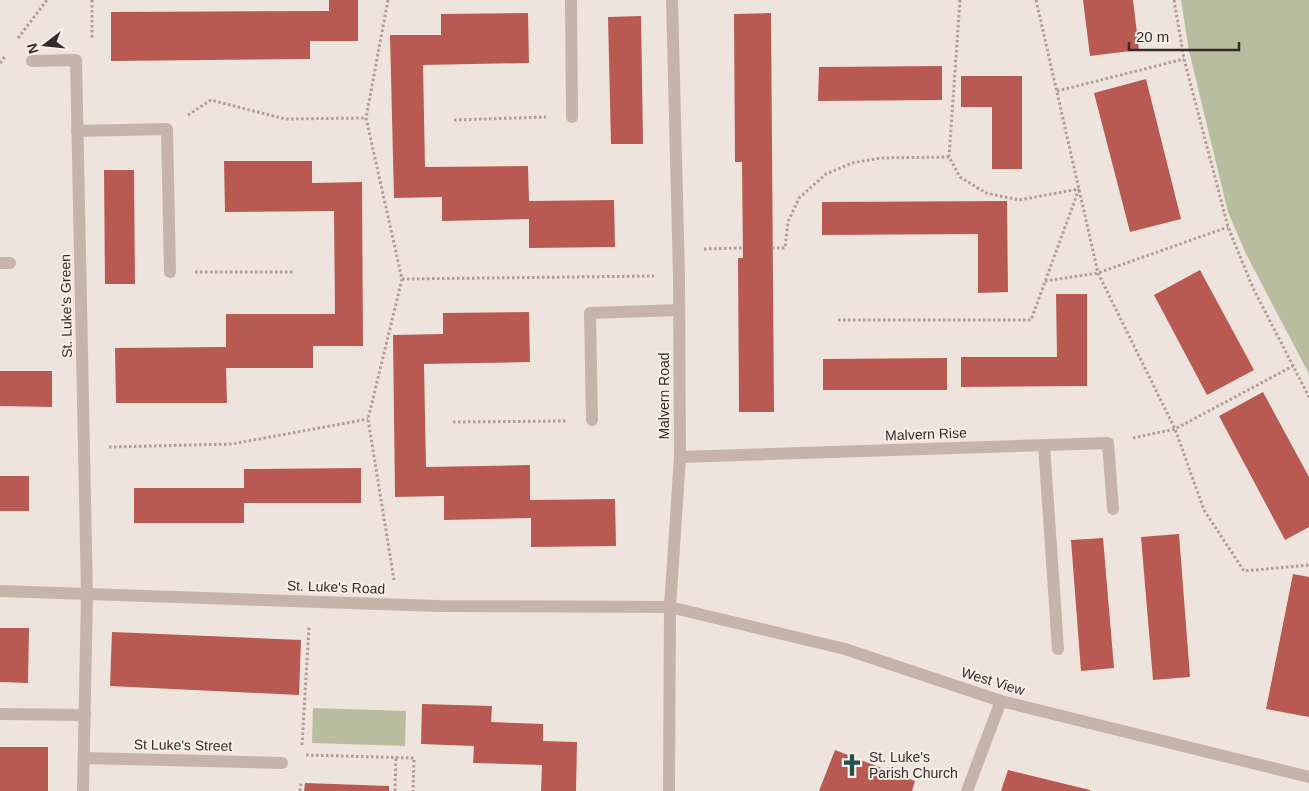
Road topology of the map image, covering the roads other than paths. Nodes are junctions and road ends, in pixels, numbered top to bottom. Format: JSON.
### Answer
{"nodes":[{"id":1,"x":571,"y":0,"type":"edge"},
{"id":2,"x":672,"y":0,"type":"edge"},
{"id":3,"x":32,"y":61,"type":"dead end"},
{"id":4,"x":572,"y":117,"type":"road end"},
{"id":5,"x":77,"y":131,"type":"junction"},
{"id":6,"x":170,"y":272,"type":"road end"},
{"id":7,"x":679,"y":310,"type":"junction"},
{"id":8,"x":592,"y":420,"type":"road end"},
{"id":9,"x":1044,"y":445,"type":"junction"},
{"id":10,"x":680,"y":457,"type":"junction"},
{"id":11,"x":1113,"y":509,"type":"dead end"},
{"id":12,"x":0,"y":591,"type":"edge"},
{"id":13,"x":87,"y":595,"type":"junction"},
{"id":14,"x":670,"y":607,"type":"junction"},
{"id":15,"x":1058,"y":649,"type":"dead end"},
{"id":16,"x":1001,"y":701,"type":"junction"},
{"id":17,"x":0,"y":714,"type":"edge"},
{"id":18,"x":85,"y":715,"type":"junction"},
{"id":19,"x":84,"y":758,"type":"junction"},
{"id":20,"x":282,"y":763,"type":"dead end"},
{"id":21,"x":1309,"y":777,"type":"edge"},
{"id":22,"x":83,"y":791,"type":"edge"},
{"id":23,"x":669,"y":791,"type":"edge"},
{"id":24,"x":967,"y":791,"type":"edge"}],
"edges":[{"from":1,"to":4,"type":"street"},
{"from":2,"to":7,"type":"street","name":"Malvern Road"},
{"from":3,"to":5,"type":"street","name":"St. Luke's Green"},
{"from":5,"to":6,"type":"street"},
{"from":5,"to":13,"type":"street","name":"St. Luke's Green"},
{"from":7,"to":8,"type":"street"},
{"from":7,"to":10,"type":"street","name":"Malvern Road"},
{"from":9,"to":10,"type":"street","name":"Malvern Rise"},
{"from":9,"to":11,"type":"street","name":"Malvern Rise"},
{"from":9,"to":15,"type":"street"},
{"from":10,"to":14,"type":"street","name":"Malvern Road"},
{"from":12,"to":13,"type":"street","name":"St. Luke's Road"},
{"from":13,"to":14,"type":"street","name":"St. Luke's Road"},
{"from":13,"to":18,"type":"street"},
{"from":14,"to":16,"type":"street","name":"West View"},
{"from":14,"to":23,"type":"street","name":"Malvern Road"},
{"from":16,"to":21,"type":"street","name":"West View"},
{"from":16,"to":24,"type":"street"},
{"from":17,"to":18,"type":"street"},
{"from":18,"to":19,"type":"street"},
{"from":19,"to":20,"type":"street","name":"St Luke's Street"},
{"from":19,"to":22,"type":"street"}]}
